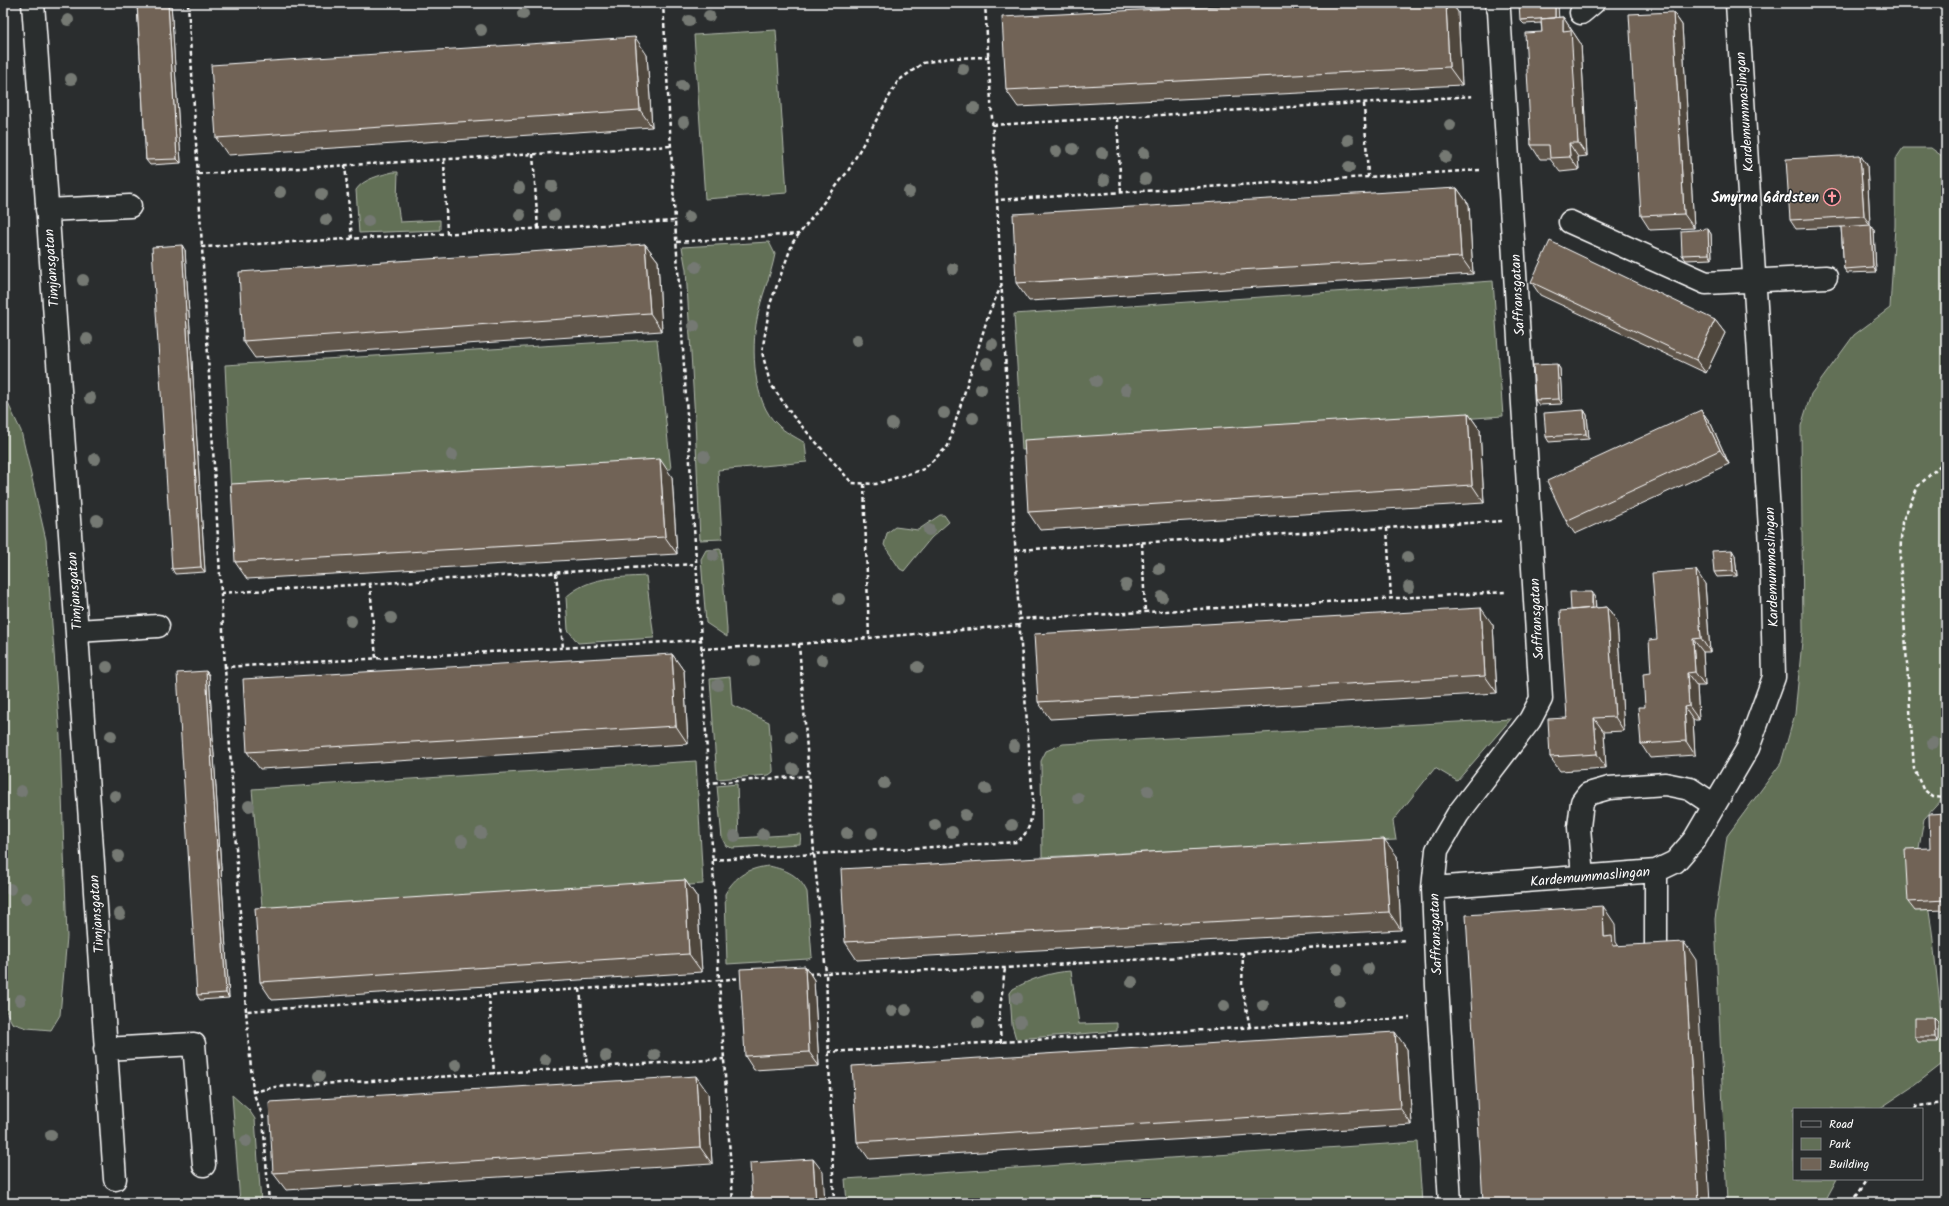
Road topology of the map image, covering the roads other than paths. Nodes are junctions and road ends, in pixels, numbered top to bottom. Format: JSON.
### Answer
{"nodes":[{"id":1,"x":33,"y":3,"type":"edge"},
{"id":2,"x":1496,"y":3,"type":"edge"},
{"id":3,"x":1737,"y":3,"type":"edge"},
{"id":4,"x":130,"y":206,"type":"dead end"},
{"id":5,"x":47,"y":210,"type":"junction"},
{"id":6,"x":1570,"y":222,"type":"dead end"},
{"id":7,"x":1826,"y":277,"type":"dead end"},
{"id":8,"x":1755,"y":281,"type":"junction"},
{"id":9,"x":158,"y":626,"type":"dead end"},
{"id":10,"x":76,"y":631,"type":"junction"},
{"id":11,"x":1714,"y":805,"type":"junction"},
{"id":12,"x":1656,"y":871,"type":"junction"},
{"id":13,"x":1583,"y":877,"type":"junction"},
{"id":14,"x":1433,"y":888,"type":"junction"},
{"id":15,"x":1656,"y":962,"type":"edge"},
{"id":16,"x":105,"y":1049,"type":"junction"},
{"id":17,"x":204,"y":1165,"type":"dead end"},
{"id":18,"x":114,"y":1179,"type":"dead end"},
{"id":19,"x":1450,"y":1203,"type":"edge"}],
"edges":[{"from":1,"to":5,"type":"street","name":"Timjansgatan"},
{"from":2,"to":14,"type":"street","name":"Saffransgatan"},
{"from":3,"to":8,"type":"street","name":"Kardemummaslingan"},
{"from":4,"to":5,"type":"street"},
{"from":5,"to":10,"type":"street","name":"Timjansgatan"},
{"from":6,"to":8,"type":"street"},
{"from":7,"to":8,"type":"street"},
{"from":8,"to":11,"type":"street","name":"Kardemummaslingan"},
{"from":9,"to":10,"type":"street"},
{"from":10,"to":16,"type":"street","name":"Timjansgatan"},
{"from":11,"to":12,"type":"street","name":"Kardemummaslingan"},
{"from":11,"to":13,"type":"street"},
{"from":12,"to":13,"type":"street","name":"Kardemummaslingan"},
{"from":12,"to":15,"type":"street"},
{"from":13,"to":14,"type":"street","name":"Kardemummaslingan"},
{"from":14,"to":19,"type":"street","name":"Saffransgatan"},
{"from":16,"to":17,"type":"street"},
{"from":16,"to":18,"type":"street","name":"Timjansgatan"}]}
